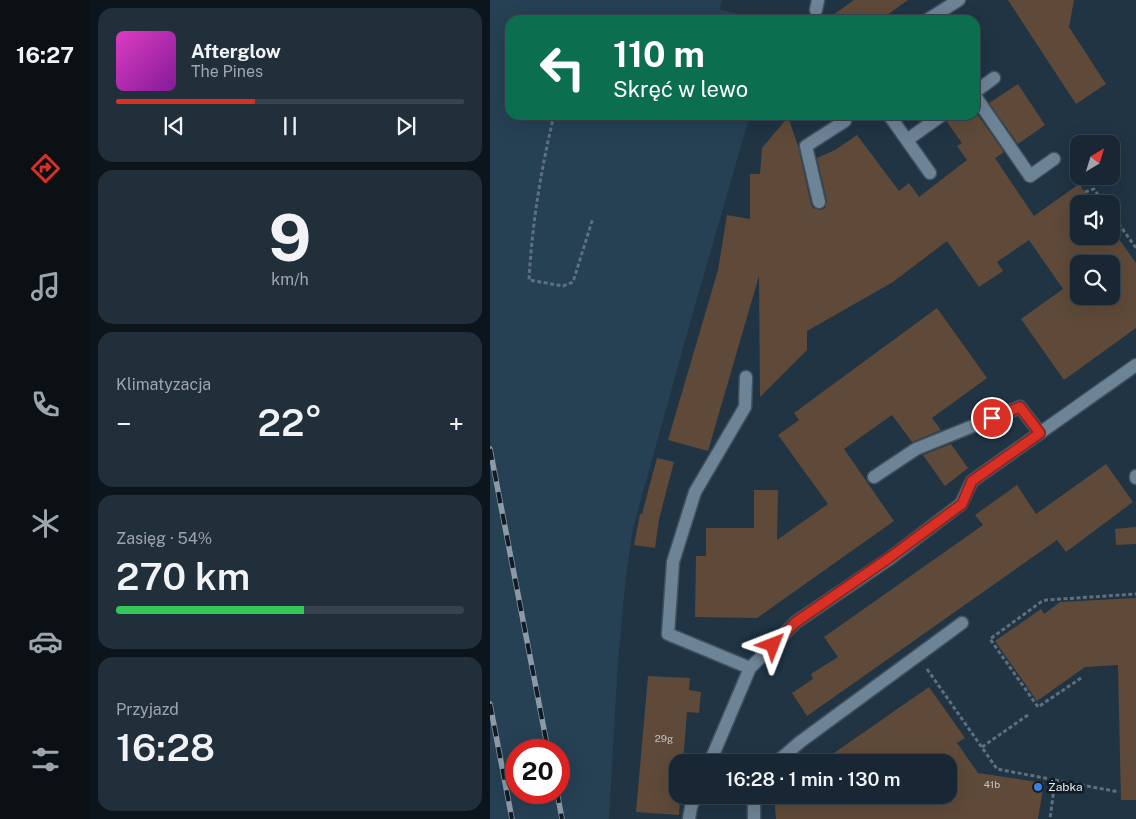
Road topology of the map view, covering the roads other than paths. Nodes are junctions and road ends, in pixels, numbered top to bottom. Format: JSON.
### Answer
{"nodes":[{"id":1,"x":959,"y":0,"type":"edge"},
{"id":2,"x":935,"y":15,"type":"edge"},
{"id":3,"x":994,"y":78,"type":"dead end"},
{"id":4,"x":980,"y":88,"type":"edge"},
{"id":5,"x":980,"y":103,"type":"edge"},
{"id":6,"x":845,"y":120,"type":"edge"},
{"id":7,"x":893,"y":120,"type":"edge"},
{"id":8,"x":935,"y":120,"type":"edge"},
{"id":9,"x":907,"y":140,"type":"junction"},
{"id":10,"x":1054,"y":160,"type":"dead end"},
{"id":11,"x":930,"y":173,"type":"dead end"},
{"id":12,"x":819,"y":202,"type":"dead end"},
{"id":13,"x":1136,"y":365,"type":"edge"},
{"id":14,"x":746,"y":377,"type":"dead end"},
{"id":15,"x":1040,"y":433,"type":"junction"},
{"id":16,"x":874,"y":477,"type":"dead end"},
{"id":17,"x":962,"y":623,"type":"dead end"},
{"id":18,"x":750,"y":668,"type":"junction"},
{"id":19,"x":713,"y":754,"type":"edge"},
{"id":20,"x":786,"y":754,"type":"edge"},
{"id":21,"x":692,"y":804,"type":"edge"},
{"id":22,"x":754,"y":804,"type":"edge"},
{"id":23,"x":689,"y":819,"type":"edge"},
{"id":24,"x":754,"y":819,"type":"edge"}],
"edges":[{"from":1,"to":2,"type":"lane"},
{"from":3,"to":4,"type":"lane"},
{"from":5,"to":10,"type":"lane"},
{"from":6,"to":12,"type":"lane"},
{"from":7,"to":9,"type":"lane"},
{"from":8,"to":9,"type":"lane"},
{"from":9,"to":11,"type":"lane"},
{"from":13,"to":15,"type":"lane"},
{"from":14,"to":18,"type":"lane"},
{"from":15,"to":16,"type":"lane"},
{"from":15,"to":18,"type":"lane"},
{"from":17,"to":20,"type":"lane"},
{"from":18,"to":19,"type":"lane"},
{"from":21,"to":23,"type":"lane"},
{"from":22,"to":24,"type":"lane"}]}
